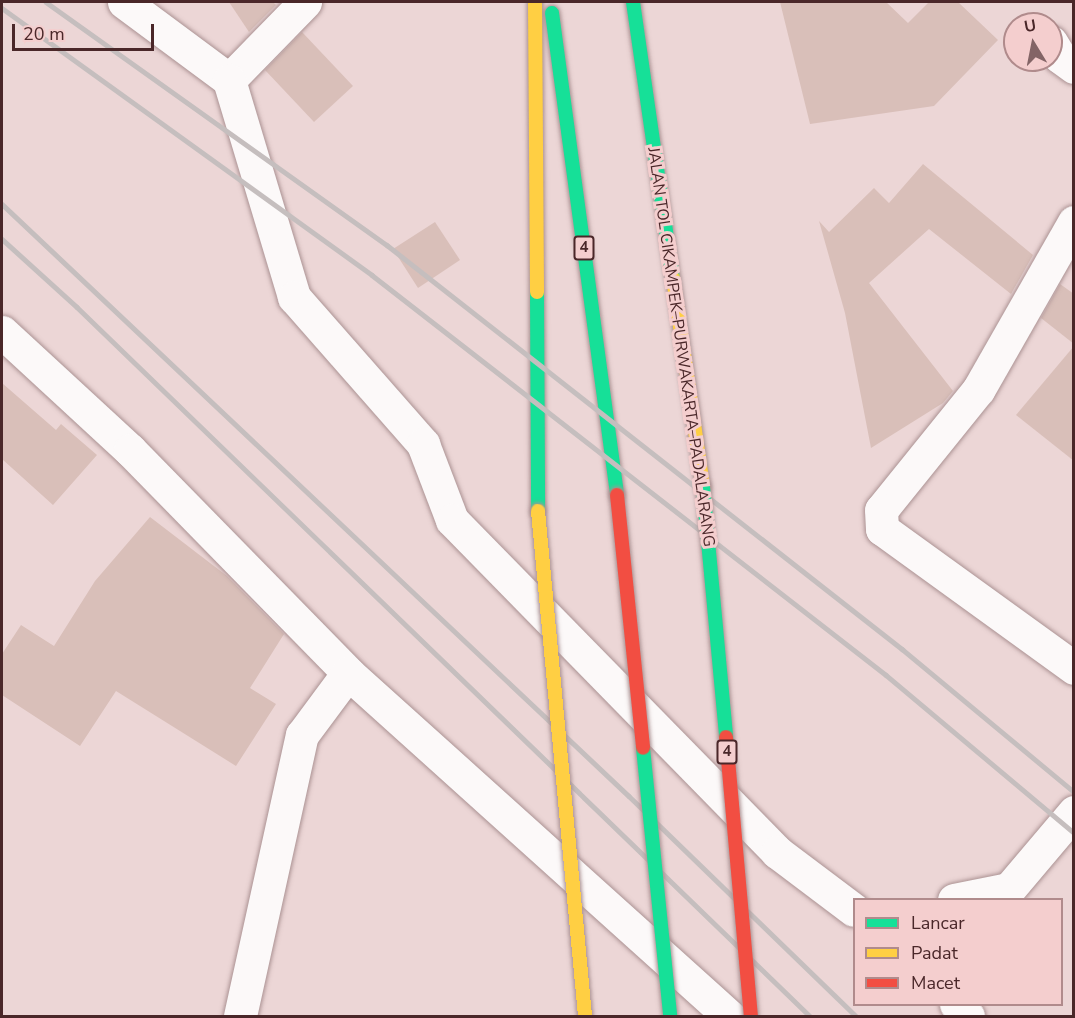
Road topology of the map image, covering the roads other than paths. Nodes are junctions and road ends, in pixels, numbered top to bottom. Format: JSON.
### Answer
{"nodes":[{"id":1,"x":124,"y":2,"type":"edge"},
{"id":2,"x":306,"y":2,"type":"edge"},
{"id":3,"x":535,"y":2,"type":"edge"},
{"id":4,"x":550,"y":2,"type":"edge"},
{"id":5,"x":633,"y":2,"type":"edge"},
{"id":6,"x":229,"y":80,"type":"junction"},
{"id":7,"x":1074,"y":222,"type":"edge"},
{"id":8,"x":2,"y":332,"type":"edge"},
{"id":9,"x":1074,"y":668,"type":"edge"},
{"id":10,"x":348,"y":673,"type":"junction"},
{"id":11,"x":1074,"y":812,"type":"edge"},
{"id":12,"x":964,"y":898,"type":"edge"},
{"id":13,"x":853,"y":909,"type":"edge"},
{"id":14,"x":957,"y":1006,"type":"edge"},
{"id":15,"x":240,"y":1017,"type":"edge"},
{"id":16,"x":585,"y":1017,"type":"edge"},
{"id":17,"x":670,"y":1017,"type":"edge"},
{"id":18,"x":729,"y":1017,"type":"edge"},
{"id":19,"x":751,"y":1017,"type":"edge"},
{"id":20,"x":968,"y":1017,"type":"edge"}],
"edges":[{"from":1,"to":6,"type":"street"},
{"from":2,"to":6,"type":"street"},
{"from":3,"to":16,"type":"highway","bridge":true},
{"from":4,"to":17,"type":"highway","number":"4","bridge":true},
{"from":5,"to":19,"type":"highway","name":"JALAN TOL CIKAMPEK–PURWAKARTA–PADALARANG","number":"4","bridge":true},
{"from":6,"to":13,"type":"street"},
{"from":7,"to":9,"type":"street"},
{"from":8,"to":10,"type":"street"},
{"from":10,"to":15,"type":"street"},
{"from":10,"to":18,"type":"street"},
{"from":11,"to":12,"type":"street"},
{"from":14,"to":20,"type":"street"}]}
